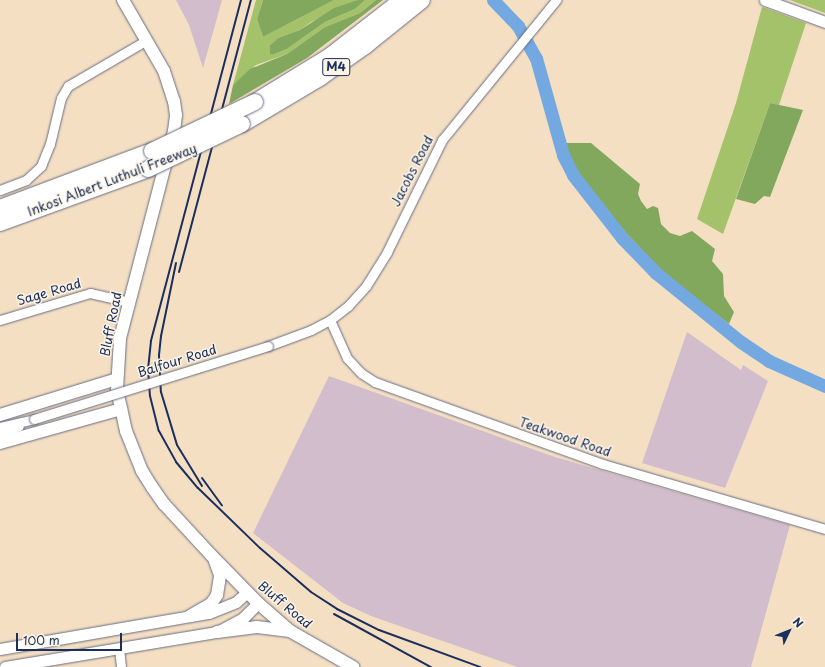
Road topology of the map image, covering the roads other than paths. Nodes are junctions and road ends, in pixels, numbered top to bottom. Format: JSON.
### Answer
{"nodes":[{"id":1,"x":123,"y":0,"type":"edge"},
{"id":2,"x":402,"y":0,"type":"edge"},
{"id":3,"x":422,"y":0,"type":"edge"},
{"id":4,"x":556,"y":0,"type":"edge"},
{"id":5,"x":765,"y":0,"type":"edge"},
{"id":6,"x":825,"y":22,"type":"edge"},
{"id":7,"x":147,"y":40,"type":"junction"},
{"id":8,"x":0,"y":190,"type":"edge"},
{"id":9,"x":0,"y":208,"type":"edge"},
{"id":10,"x":0,"y":223,"type":"edge"},
{"id":11,"x":129,"y":302,"type":"junction"},
{"id":12,"x":0,"y":320,"type":"edge"},
{"id":13,"x":330,"y":320,"type":"junction"},
{"id":14,"x":117,"y":379,"type":"junction"},
{"id":15,"x":121,"y":409,"type":"junction"},
{"id":16,"x":0,"y":415,"type":"edge"},
{"id":17,"x":32,"y":420,"type":"junction"},
{"id":18,"x":0,"y":427,"type":"edge"},
{"id":19,"x":0,"y":433,"type":"edge"},
{"id":20,"x":0,"y":443,"type":"edge"},
{"id":21,"x":825,"y":529,"type":"edge"},
{"id":22,"x":213,"y":556,"type":"junction"},
{"id":23,"x":247,"y":592,"type":"junction"},
{"id":24,"x":258,"y":603,"type":"junction"},
{"id":25,"x":190,"y":616,"type":"junction"},
{"id":26,"x":290,"y":631,"type":"junction"},
{"id":27,"x":217,"y":632,"type":"junction"},
{"id":28,"x":118,"y":648,"type":"junction"},
{"id":29,"x":0,"y":649,"type":"edge"},
{"id":30,"x":5,"y":667,"type":"edge"},
{"id":31,"x":122,"y":667,"type":"edge"},
{"id":32,"x":353,"y":667,"type":"edge"}],
"edges":[{"from":1,"to":7,"type":"main road","name":"Bluff Road"},
{"from":2,"to":9,"type":"highway","name":"Inkosi Albert Luthuli Freeway","number":"M4","bridge":true},
{"from":3,"to":10,"type":"highway","name":"Inkosi Albert Luthuli Freeway","number":"M4","bridge":true},
{"from":4,"to":13,"type":"street","name":"Jacobs Road"},
{"from":5,"to":6,"type":"street"},
{"from":7,"to":8,"type":"street"},
{"from":7,"to":11,"type":"main road","name":"Bluff Road"},
{"from":11,"to":12,"type":"street","name":"Sage Road"},
{"from":11,"to":14,"type":"main road","name":"Bluff Road"},
{"from":13,"to":17,"type":"street","name":"Balfour Road","bridge":true},
{"from":13,"to":21,"type":"street","name":"Teakwood Road"},
{"from":14,"to":15,"type":"main road","name":"Bluff Road"},
{"from":14,"to":16,"type":"main road"},
{"from":15,"to":20,"type":"main road"},
{"from":15,"to":22,"type":"main road","name":"Bluff Road"},
{"from":17,"to":18,"type":"street","name":"Balfour Road"},
{"from":17,"to":19,"type":"street","name":"Balfour Road"},
{"from":22,"to":23,"type":"main road","name":"Bluff Road"},
{"from":22,"to":25,"type":"main road"},
{"from":23,"to":24,"type":"main road","name":"Bluff Road"},
{"from":23,"to":25,"type":"street"},
{"from":24,"to":26,"type":"main road","name":"Bluff Road"},
{"from":24,"to":27,"type":"street"},
{"from":25,"to":29,"type":"street"},
{"from":26,"to":27,"type":"main road"},
{"from":26,"to":32,"type":"main road","name":"Bluff Road"},
{"from":27,"to":28,"type":"street"},
{"from":28,"to":30,"type":"street"},
{"from":28,"to":31,"type":"street"}]}
